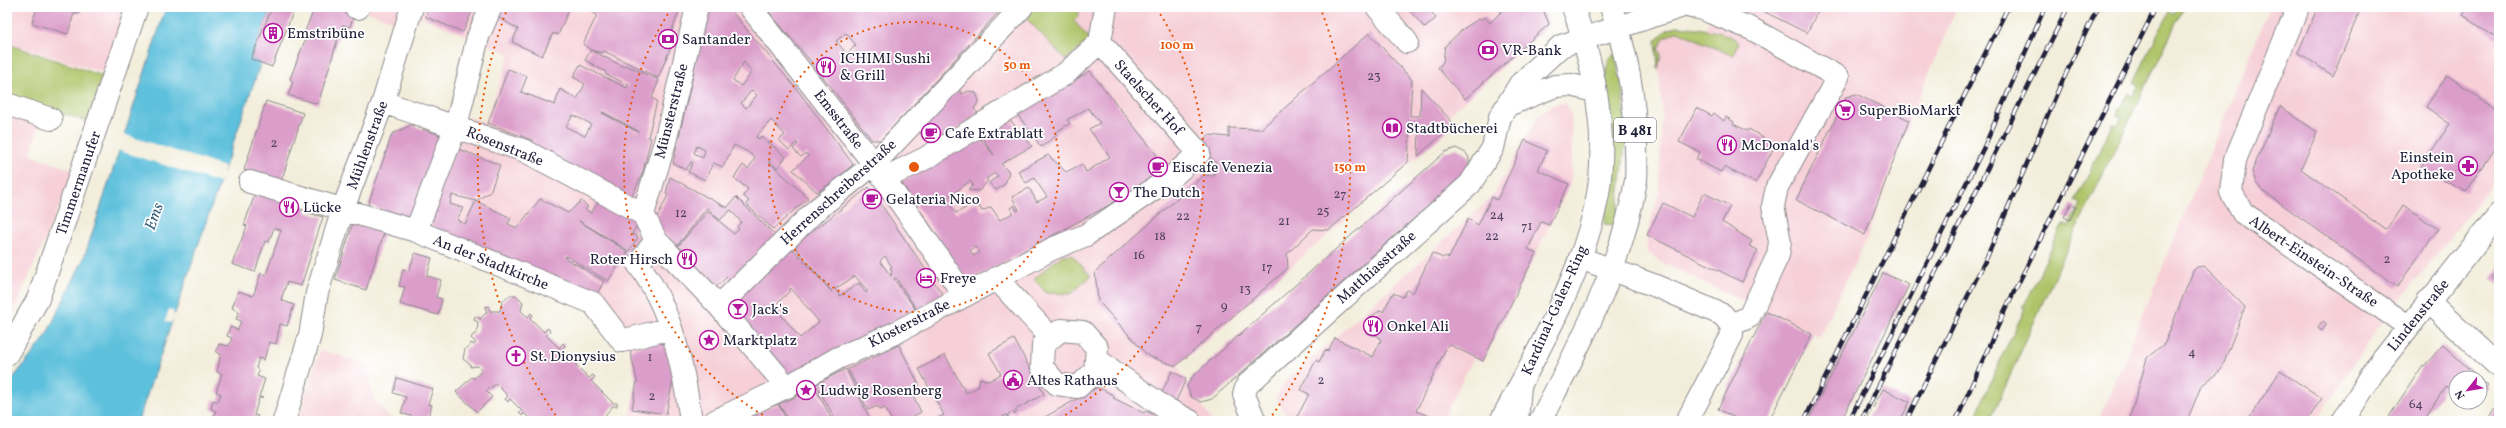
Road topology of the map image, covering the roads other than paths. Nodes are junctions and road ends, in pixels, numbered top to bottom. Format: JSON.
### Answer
{"nodes":[{"id":1,"x":137,"y":7,"type":"edge"},
{"id":2,"x":412,"y":7,"type":"edge"},
{"id":3,"x":491,"y":7,"type":"edge"},
{"id":4,"x":697,"y":7,"type":"edge"},
{"id":5,"x":750,"y":7,"type":"edge"},
{"id":6,"x":1022,"y":7,"type":"edge"},
{"id":7,"x":1106,"y":7,"type":"edge"},
{"id":8,"x":1376,"y":7,"type":"edge"},
{"id":9,"x":1573,"y":7,"type":"edge"},
{"id":10,"x":1680,"y":7,"type":"edge"},
{"id":11,"x":1691,"y":7,"type":"edge"},
{"id":12,"x":2298,"y":7,"type":"edge"},
{"id":13,"x":1614,"y":17,"type":"edge"},
{"id":14,"x":1584,"y":38,"type":"junction"},
{"id":15,"x":1100,"y":42,"type":"junction"},
{"id":16,"x":1407,"y":42,"type":"dead end"},
{"id":17,"x":1595,"y":91,"type":"junction"},
{"id":18,"x":383,"y":102,"type":"junction"},
{"id":19,"x":7,"y":104,"type":"edge"},
{"id":20,"x":1508,"y":106,"type":"junction"},
{"id":21,"x":49,"y":119,"type":"dead end"},
{"id":22,"x":456,"y":126,"type":"junction"},
{"id":23,"x":1199,"y":153,"type":"joint"},
{"id":24,"x":879,"y":171,"type":"junction"},
{"id":25,"x":250,"y":182,"type":"dead end"},
{"id":26,"x":343,"y":209,"type":"junction"},
{"id":27,"x":643,"y":214,"type":"junction"},
{"id":28,"x":2499,"y":214,"type":"edge"},
{"id":29,"x":416,"y":231,"type":"junction"},
{"id":30,"x":656,"y":240,"type":"junction"},
{"id":31,"x":1580,"y":258,"type":"junction"},
{"id":32,"x":1612,"y":269,"type":"junction"},
{"id":33,"x":996,"y":278,"type":"junction"},
{"id":34,"x":964,"y":295,"type":"junction"},
{"id":35,"x":2428,"y":301,"type":"junction"},
{"id":36,"x":719,"y":306,"type":"junction"},
{"id":37,"x":1731,"y":325,"type":"junction"},
{"id":38,"x":2408,"y":326,"type":"junction"},
{"id":39,"x":671,"y":328,"type":"junction"},
{"id":40,"x":1051,"y":338,"type":"junction"},
{"id":41,"x":7,"y":354,"type":"edge"},
{"id":42,"x":1096,"y":360,"type":"junction"},
{"id":43,"x":2499,"y":367,"type":"edge"},
{"id":44,"x":1521,"y":383,"type":"junction"},
{"id":45,"x":787,"y":387,"type":"junction"},
{"id":46,"x":284,"y":421,"type":"edge"},
{"id":47,"x":691,"y":421,"type":"edge"},
{"id":48,"x":715,"y":421,"type":"edge"},
{"id":49,"x":1190,"y":421,"type":"edge"},
{"id":50,"x":1255,"y":421,"type":"edge"},
{"id":51,"x":1501,"y":421,"type":"edge"},
{"id":52,"x":1517,"y":421,"type":"edge"},
{"id":53,"x":1540,"y":421,"type":"edge"},
{"id":54,"x":1687,"y":421,"type":"edge"},
{"id":55,"x":2343,"y":421,"type":"edge"}],
"edges":[{"from":1,"to":41,"type":"street","name":"Timmermanufer"},
{"from":2,"to":18,"type":"street","name":"Mühlenstraße"},
{"from":3,"to":22,"type":"street"},
{"from":4,"to":27,"type":"street","name":"Münsterstraße"},
{"from":5,"to":24,"type":"street","name":"Emsstraße"},
{"from":6,"to":24,"type":"street","name":"Herrenschreiberstraße"},
{"from":7,"to":15,"type":"street"},
{"from":8,"to":16,"type":"street"},
{"from":9,"to":14,"type":"street","name":"Kardinal-Galen-Ring","number":"B 481"},
{"from":10,"to":13,"type":"street","name":"Matthiasstraße"},
{"from":11,"to":37,"type":"street"},
{"from":12,"to":38,"type":"street","name":"Albert-Einstein-Straße"},
{"from":13,"to":14,"type":"street","name":"Matthiasstraße"},
{"from":13,"to":32,"type":"street","number":"B 481"},
{"from":14,"to":17,"type":"street","name":"Kardinal-Galen-Ring","number":"B 481"},
{"from":14,"to":20,"type":"street","name":"Matthiasstraße"},
{"from":15,"to":23,"type":"street","name":"Staelscher Hof"},
{"from":15,"to":24,"type":"street","name":"Herrenschreiberstraße"},
{"from":17,"to":20,"type":"street"},
{"from":17,"to":31,"type":"street","name":"Kardinal-Galen-Ring","number":"B 481"},
{"from":18,"to":22,"type":"street","name":"Rosenstraße"},
{"from":18,"to":26,"type":"street","name":"Mühlenstraße"},
{"from":19,"to":21,"type":"street"},
{"from":20,"to":50,"type":"street","name":"Matthiasstraße"},
{"from":22,"to":27,"type":"street","name":"Rosenstraße"},
{"from":22,"to":29,"type":"street"},
{"from":23,"to":33,"type":"street","name":"Klosterstraße"},
{"from":24,"to":34,"type":"street","name":"Emsstraße"},
{"from":24,"to":36,"type":"street","name":"Herrenschreiberstraße"},
{"from":25,"to":26,"type":"street","name":"An der Stadtkirche"},
{"from":26,"to":29,"type":"street","name":"An der Stadtkirche"},
{"from":26,"to":46,"type":"street","name":"Mühlenstraße"},
{"from":27,"to":30,"type":"street"},
{"from":28,"to":35,"type":"street","name":"Lindenstraße"},
{"from":29,"to":39,"type":"street","name":"An der Stadtkirche"},
{"from":30,"to":36,"type":"street"},
{"from":30,"to":39,"type":"street"},
{"from":31,"to":32,"type":"street"},
{"from":31,"to":44,"type":"street","name":"Kardinal-Galen-Ring","number":"B 481"},
{"from":32,"to":37,"type":"street"},
{"from":32,"to":53,"type":"street","number":"B 481"},
{"from":33,"to":34,"type":"street","name":"Klosterstraße"},
{"from":33,"to":40,"type":"street"},
{"from":34,"to":45,"type":"street","name":"Klosterstraße"},
{"from":35,"to":38,"type":"street","name":"Lindenstraße"},
{"from":35,"to":43,"type":"street"},
{"from":36,"to":45,"type":"street"},
{"from":37,"to":54,"type":"street"},
{"from":38,"to":55,"type":"street","name":"Lindenstraße"},
{"from":39,"to":47,"type":"street"},
{"from":40,"to":42,"type":"street"},
{"from":40,"to":42,"type":"street"},
{"from":42,"to":49,"type":"street"},
{"from":44,"to":51,"type":"street","name":"Kardinal-Galen-Ring","number":"B 481"},
{"from":44,"to":52,"type":"street"},
{"from":45,"to":48,"type":"street","name":"Klosterstraße"}]}
